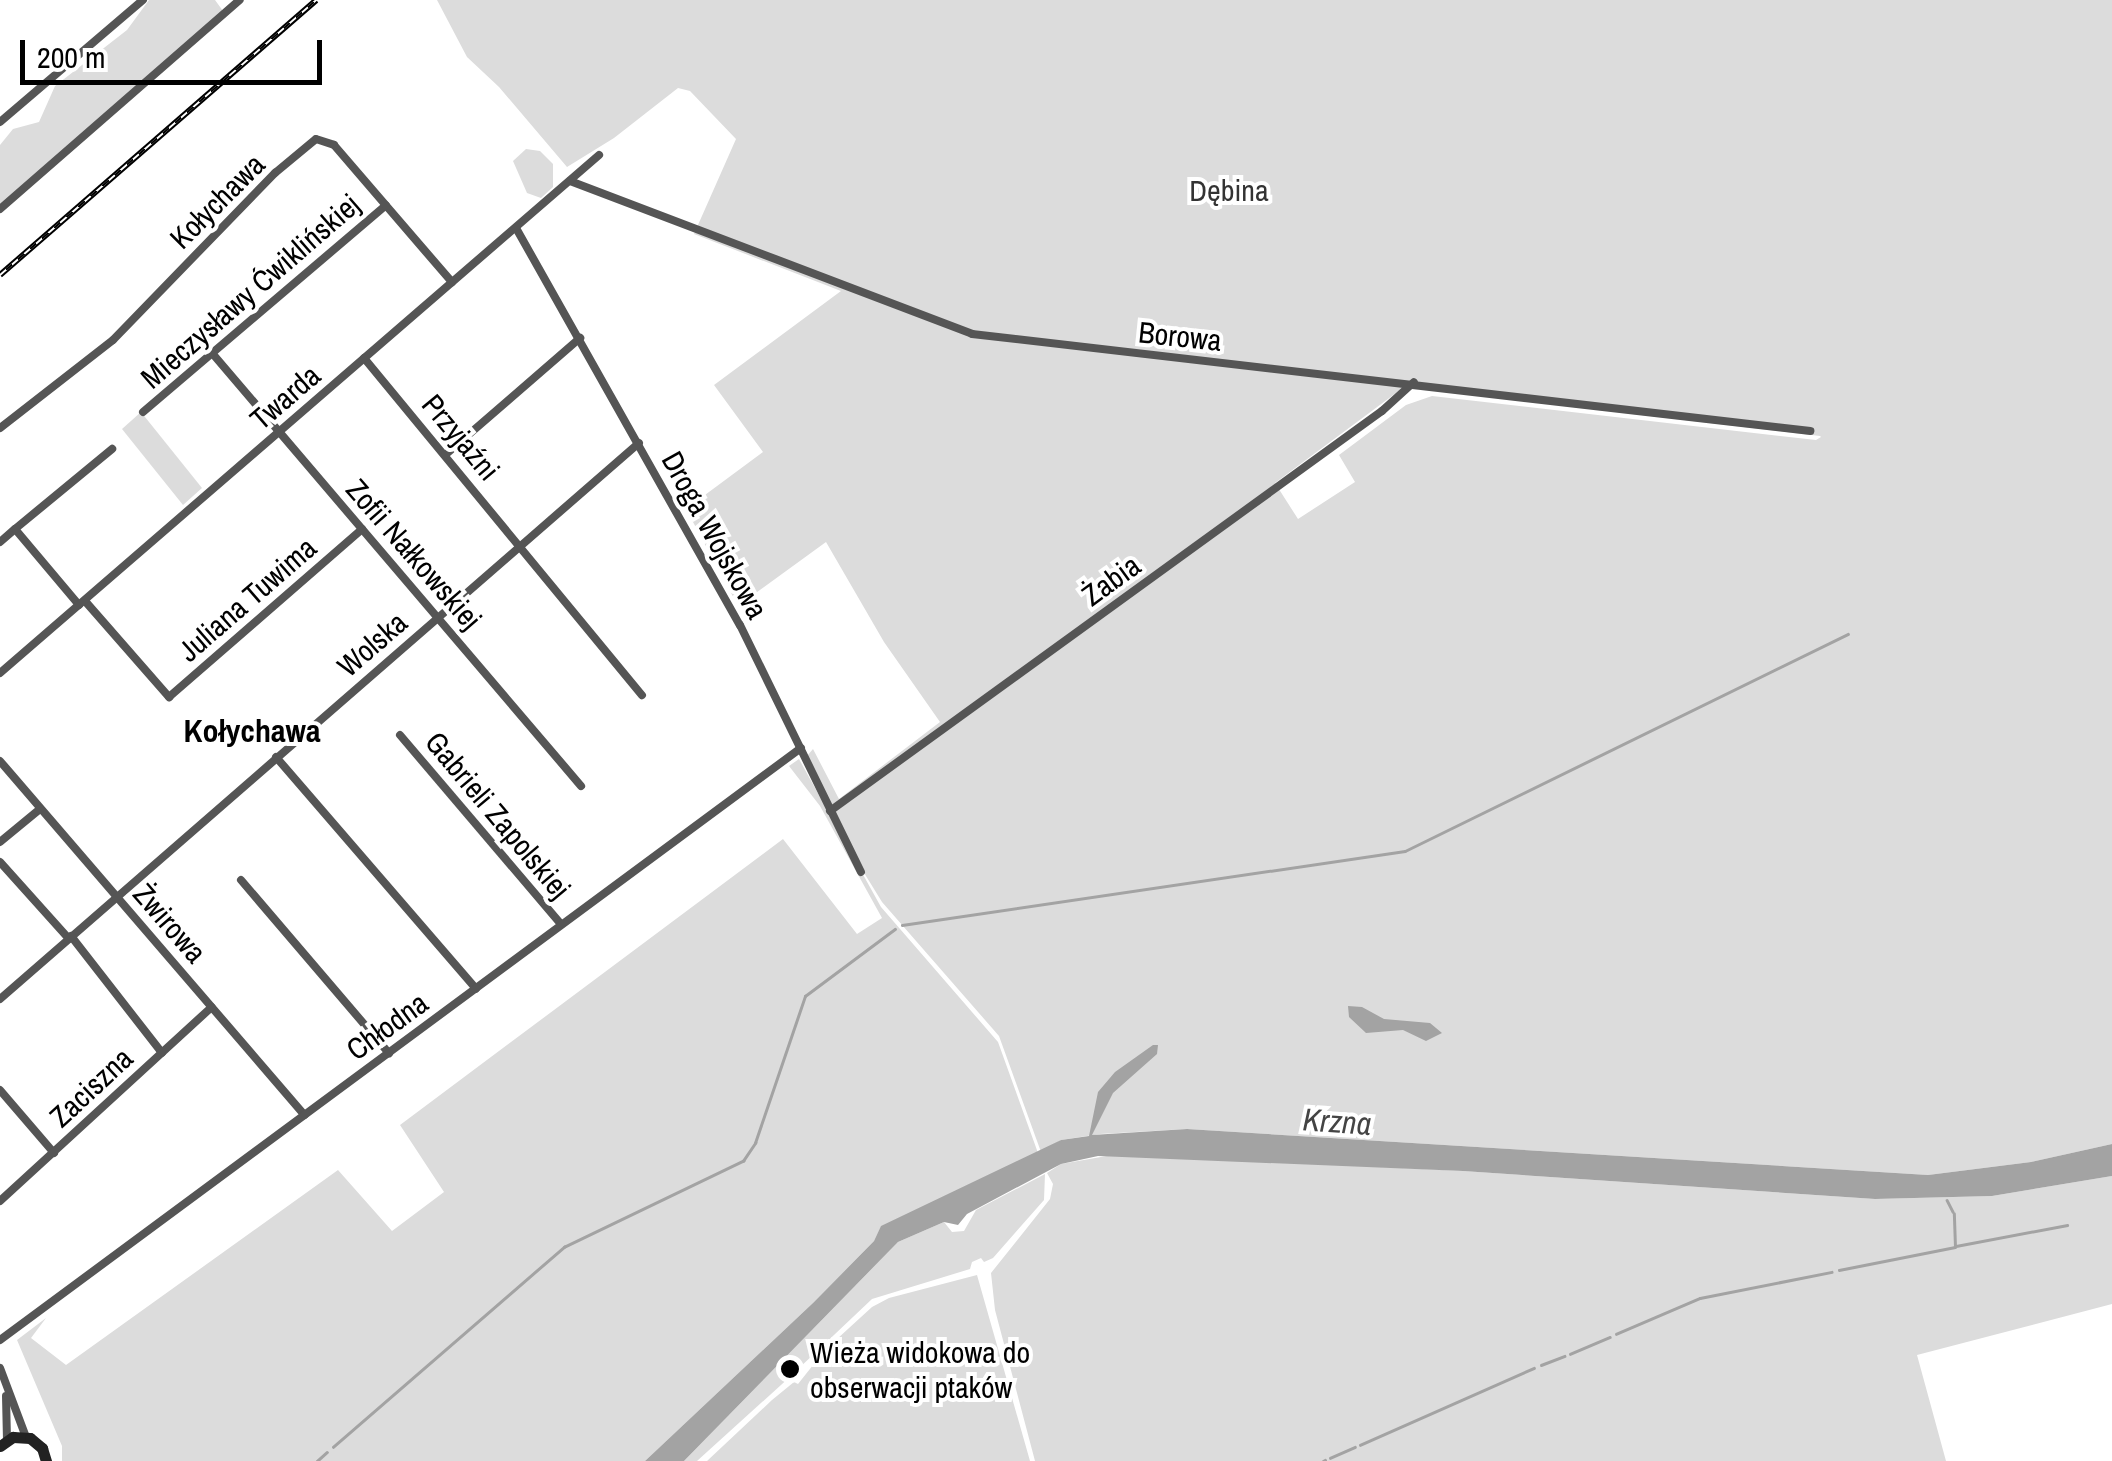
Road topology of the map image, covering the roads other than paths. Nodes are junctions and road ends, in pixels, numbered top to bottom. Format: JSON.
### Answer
{"nodes":[{"id":1,"x":143,"y":0,"type":"edge"},
{"id":2,"x":240,"y":0,"type":"edge"},
{"id":3,"x":0,"y":122,"type":"edge"},
{"id":4,"x":599,"y":156,"type":"dead end"},
{"id":5,"x":570,"y":181,"type":"junction"},
{"id":6,"x":386,"y":204,"type":"junction"},
{"id":7,"x":0,"y":209,"type":"edge"},
{"id":8,"x":516,"y":228,"type":"junction"},
{"id":9,"x":452,"y":282,"type":"junction"},
{"id":10,"x":580,"y":338,"type":"junction"},
{"id":11,"x":212,"y":353,"type":"junction"},
{"id":12,"x":364,"y":358,"type":"junction"},
{"id":13,"x":1414,"y":382,"type":"junction"},
{"id":14,"x":143,"y":412,"type":"dead end"},
{"id":15,"x":0,"y":428,"type":"edge"},
{"id":16,"x":280,"y":431,"type":"junction"},
{"id":17,"x":1810,"y":431,"type":"dead end"},
{"id":18,"x":639,"y":443,"type":"junction"},
{"id":19,"x":112,"y":449,"type":"dead end"},
{"id":20,"x":445,"y":456,"type":"junction"},
{"id":21,"x":15,"y":529,"type":"junction"},
{"id":22,"x":362,"y":529,"type":"junction"},
{"id":23,"x":0,"y":542,"type":"edge"},
{"id":24,"x":522,"y":545,"type":"junction"},
{"id":25,"x":82,"y":603,"type":"junction"},
{"id":26,"x":438,"y":616,"type":"junction"},
{"id":27,"x":0,"y":673,"type":"edge"},
{"id":28,"x":642,"y":695,"type":"dead end"},
{"id":29,"x":400,"y":735,"type":"dead end"},
{"id":30,"x":801,"y":748,"type":"junction"},
{"id":31,"x":276,"y":757,"type":"junction"},
{"id":32,"x":0,"y":762,"type":"edge"},
{"id":33,"x":581,"y":786,"type":"dead end"},
{"id":34,"x":40,"y":808,"type":"junction"},
{"id":35,"x":830,"y":811,"type":"junction"},
{"id":36,"x":0,"y":842,"type":"edge"},
{"id":37,"x":0,"y":862,"type":"edge"},
{"id":38,"x":860,"y":872,"type":"dead end"},
{"id":39,"x":241,"y":880,"type":"dead end"},
{"id":40,"x":116,"y":896,"type":"junction"},
{"id":41,"x":561,"y":924,"type":"junction"},
{"id":42,"x":70,"y":937,"type":"junction"},
{"id":43,"x":476,"y":989,"type":"junction"},
{"id":44,"x":0,"y":999,"type":"edge"},
{"id":45,"x":212,"y":1007,"type":"junction"},
{"id":46,"x":162,"y":1052,"type":"junction"},
{"id":47,"x":389,"y":1053,"type":"junction"},
{"id":48,"x":0,"y":1090,"type":"edge"},
{"id":49,"x":305,"y":1115,"type":"junction"},
{"id":50,"x":54,"y":1152,"type":"junction"},
{"id":51,"x":0,"y":1201,"type":"edge"},
{"id":52,"x":0,"y":1340,"type":"edge"},
{"id":53,"x":0,"y":1368,"type":"edge"},
{"id":54,"x":6,"y":1387,"type":"junction"},
{"id":55,"x":26,"y":1437,"type":"junction"},
{"id":56,"x":3,"y":1443,"type":"edge"},
{"id":57,"x":46,"y":1461,"type":"edge"}],
"edges":[{"from":1,"to":3,"type":"street"},
{"from":2,"to":7,"type":"street"},
{"from":4,"to":5,"type":"street","name":"Twarda"},
{"from":5,"to":8,"type":"street","name":"Twarda"},
{"from":5,"to":13,"type":"street","name":"Borowa"},
{"from":6,"to":9,"type":"street","name":"Kołychawa"},
{"from":6,"to":11,"type":"street","name":"Mieczysławy Ćwiklińskiej"},
{"from":6,"to":15,"type":"street","name":"Kołychawa"},
{"from":8,"to":9,"type":"street","name":"Twarda"},
{"from":8,"to":10,"type":"street","name":"Droga Wojskowa"},
{"from":9,"to":12,"type":"street","name":"Twarda"},
{"from":10,"to":18,"type":"street","name":"Droga Wojskowa"},
{"from":10,"to":20,"type":"street"},
{"from":11,"to":14,"type":"street","name":"Mieczysławy Ćwiklińskiej"},
{"from":11,"to":16,"type":"street","name":"Zofii Nałkowskiej"},
{"from":12,"to":16,"type":"street","name":"Twarda"},
{"from":12,"to":20,"type":"street","name":"Przyjaźni"},
{"from":13,"to":17,"type":"street","name":"Borowa"},
{"from":13,"to":35,"type":"street","name":"Żabia"},
{"from":16,"to":22,"type":"street","name":"Zofii Nałkowskiej"},
{"from":16,"to":25,"type":"street","name":"Twarda"},
{"from":18,"to":24,"type":"street","name":"Wolska"},
{"from":18,"to":30,"type":"street","name":"Droga Wojskowa"},
{"from":19,"to":21,"type":"street"},
{"from":20,"to":24,"type":"street","name":"Przyjaźni"},
{"from":21,"to":23,"type":"street"},
{"from":21,"to":25,"type":"street"},
{"from":22,"to":25,"type":"street","name":"Juliana Tuwima"},
{"from":22,"to":26,"type":"street","name":"Zofii Nałkowskiej"},
{"from":24,"to":26,"type":"street","name":"Wolska"},
{"from":24,"to":28,"type":"street","name":"Przyjaźni"},
{"from":25,"to":27,"type":"street","name":"Twarda"},
{"from":26,"to":31,"type":"street","name":"Wolska"},
{"from":26,"to":33,"type":"street","name":"Zofii Nałkowskiej"},
{"from":29,"to":41,"type":"street","name":"Gabrieli Zapolskiej"},
{"from":30,"to":35,"type":"street","name":"Droga Wojskowa"},
{"from":30,"to":41,"type":"street","name":"Chłodna"},
{"from":31,"to":40,"type":"street","name":"Wolska"},
{"from":31,"to":43,"type":"street"},
{"from":32,"to":34,"type":"street","name":"Żwirowa"},
{"from":34,"to":36,"type":"street"},
{"from":34,"to":40,"type":"street","name":"Żwirowa"},
{"from":35,"to":38,"type":"street","name":"Droga Wojskowa"},
{"from":37,"to":42,"type":"street"},
{"from":39,"to":47,"type":"street"},
{"from":40,"to":42,"type":"street","name":"Wolska"},
{"from":40,"to":45,"type":"street","name":"Żwirowa"},
{"from":41,"to":43,"type":"street","name":"Chłodna"},
{"from":42,"to":44,"type":"street","name":"Wolska"},
{"from":42,"to":46,"type":"street"},
{"from":43,"to":47,"type":"street","name":"Chłodna"},
{"from":45,"to":46,"type":"street","name":"Zaciszna"},
{"from":45,"to":49,"type":"street","name":"Żwirowa"},
{"from":46,"to":50,"type":"street","name":"Zaciszna"},
{"from":47,"to":49,"type":"street","name":"Chłodna"},
{"from":48,"to":50,"type":"street"},
{"from":49,"to":52,"type":"street","name":"Chłodna"},
{"from":50,"to":51,"type":"street","name":"Zaciszna"},
{"from":53,"to":54,"type":"street"},
{"from":54,"to":55,"type":"street"},
{"from":54,"to":56,"type":"street"},
{"from":55,"to":56,"type":"street"},
{"from":55,"to":57,"type":"street"}]}
